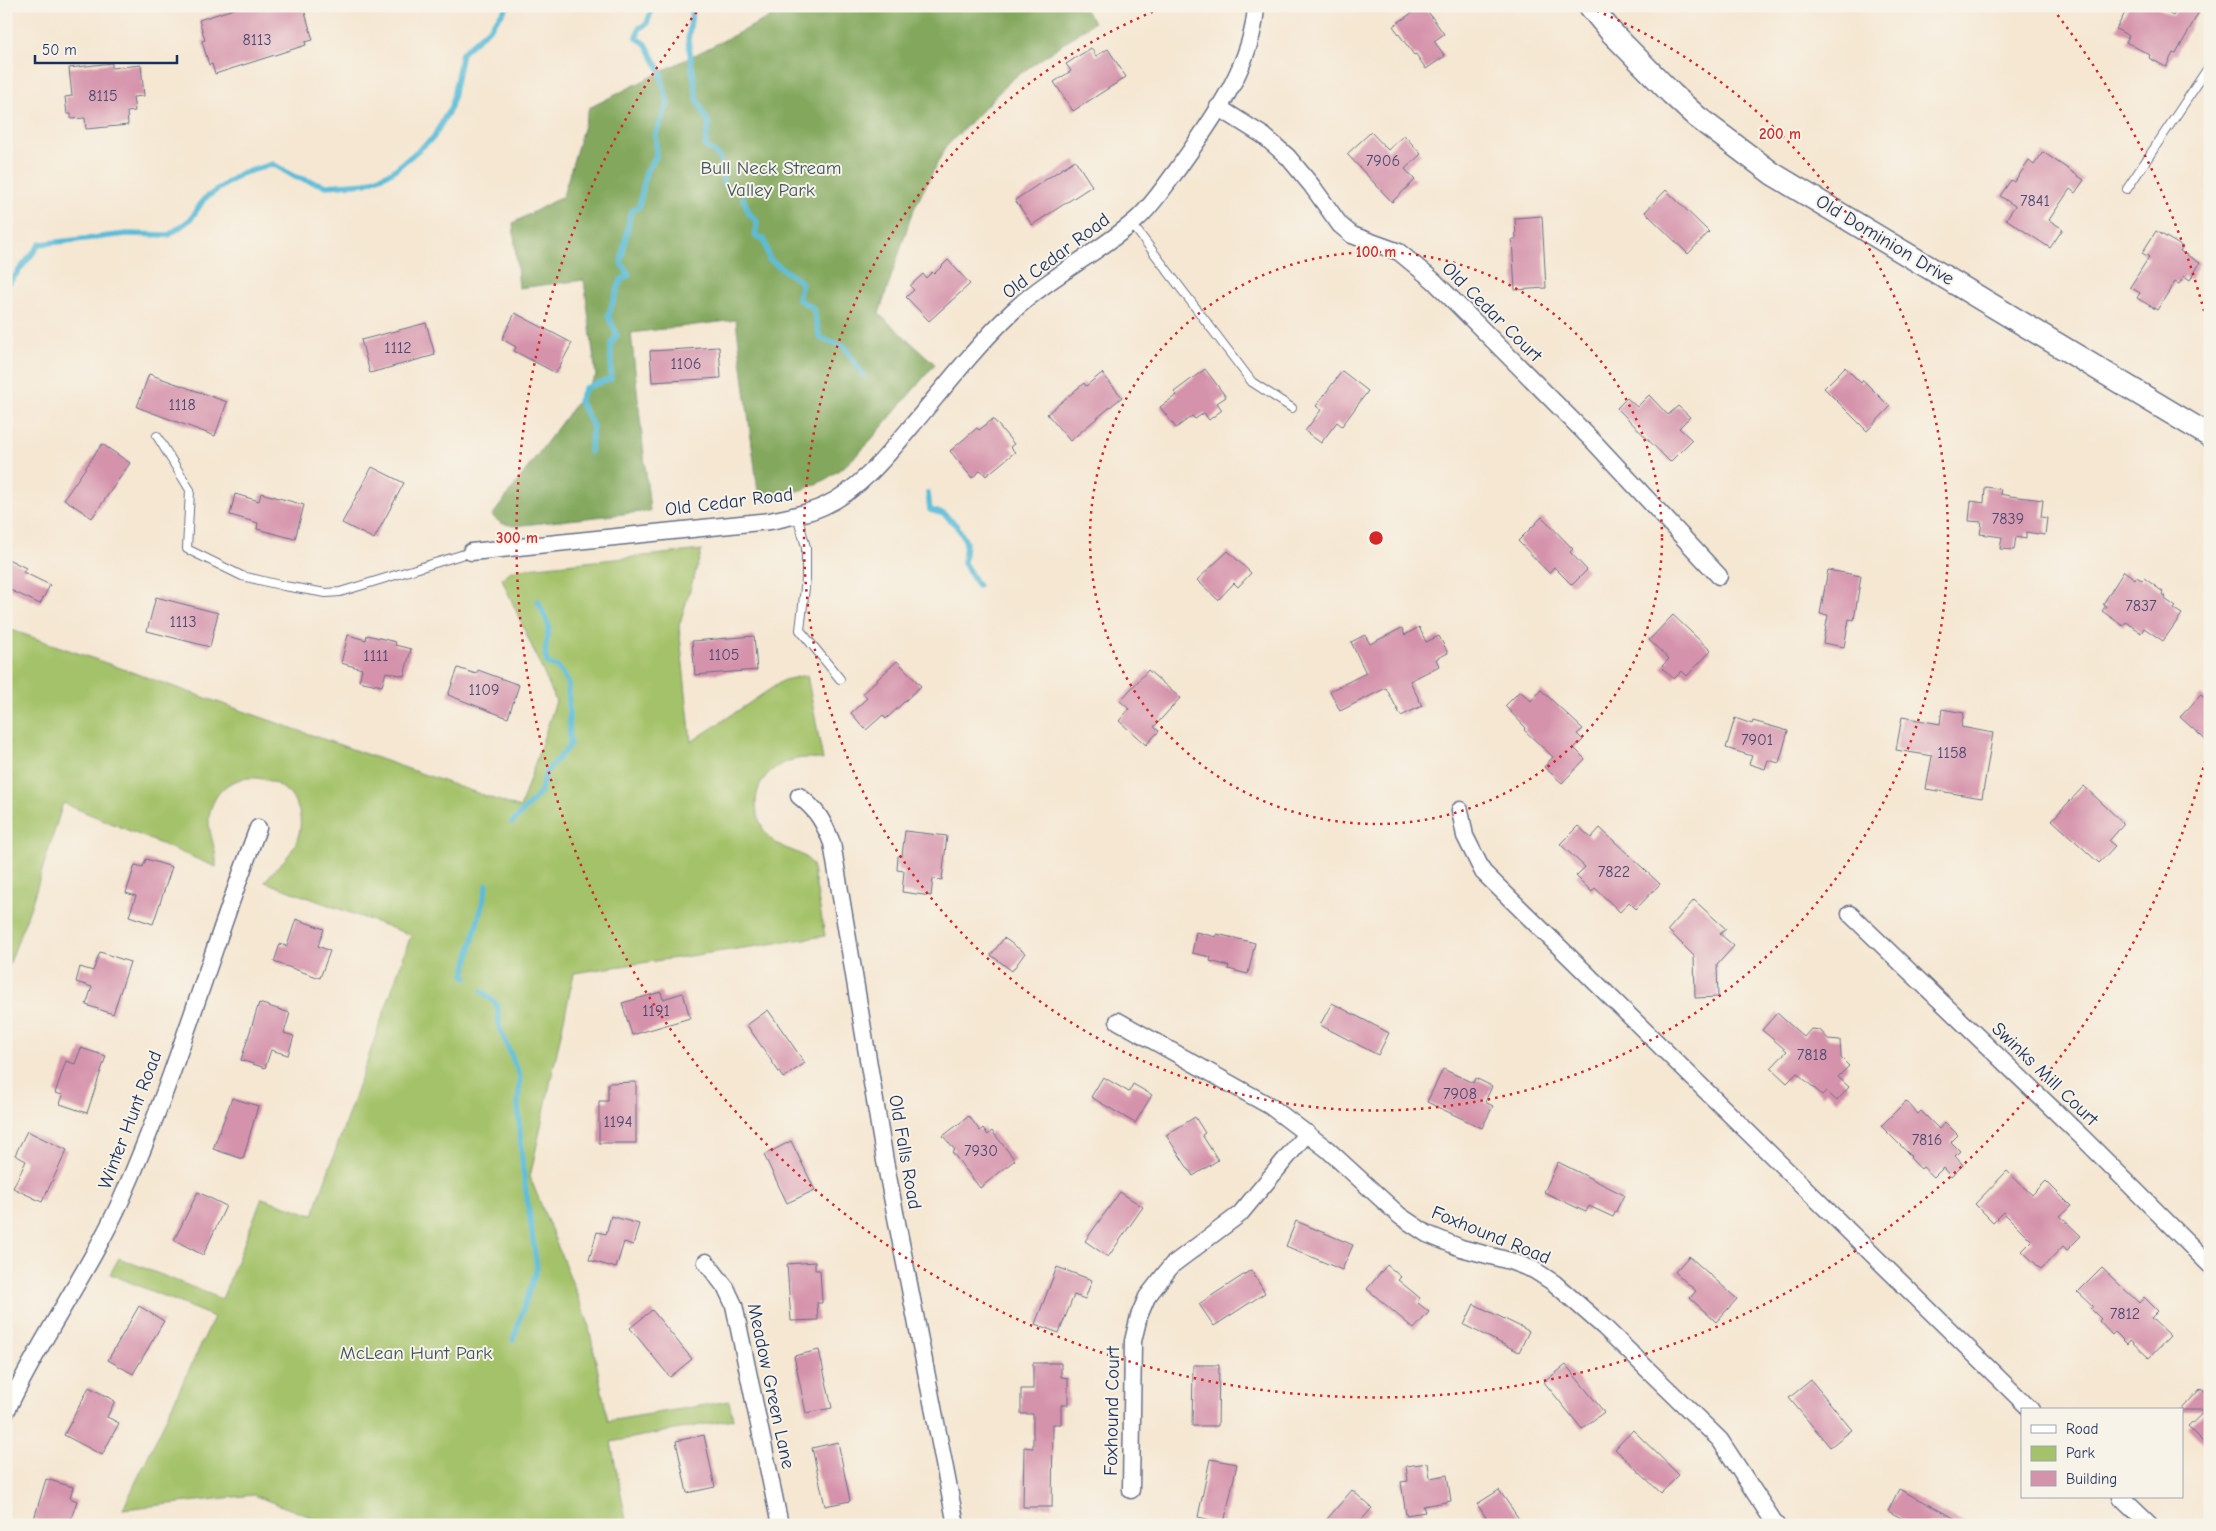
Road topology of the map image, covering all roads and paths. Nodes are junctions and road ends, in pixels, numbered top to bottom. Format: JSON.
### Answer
{"nodes":[{"id":1,"x":1256,"y":6,"type":"edge"},
{"id":2,"x":1590,"y":6,"type":"edge"},
{"id":3,"x":2210,"y":65,"type":"edge"},
{"id":4,"x":1218,"y":107,"type":"junction"},
{"id":5,"x":2127,"y":189,"type":"dead end"},
{"id":6,"x":1132,"y":224,"type":"junction"},
{"id":7,"x":1292,"y":408,"type":"dead end"},
{"id":8,"x":157,"y":436,"type":"dead end"},
{"id":9,"x":2210,"y":436,"type":"edge"},
{"id":10,"x":797,"y":515,"type":"junction"},
{"id":11,"x":472,"y":552,"type":"joint"},
{"id":12,"x":1719,"y":576,"type":"dead end"},
{"id":13,"x":840,"y":679,"type":"dead end"},
{"id":14,"x":799,"y":796,"type":"dead end"},
{"id":15,"x":1460,"y":810,"type":"dead end"},
{"id":16,"x":258,"y":828,"type":"dead end"},
{"id":17,"x":1850,"y":914,"type":"dead end"},
{"id":18,"x":1118,"y":1021,"type":"dead end"},
{"id":19,"x":1307,"y":1133,"type":"junction"},
{"id":20,"x":706,"y":1262,"type":"dead end"},
{"id":21,"x":2210,"y":1265,"type":"edge"},
{"id":22,"x":2028,"y":1408,"type":"edge"},
{"id":23,"x":6,"y":1412,"type":"edge"},
{"id":24,"x":1131,"y":1490,"type":"dead end"},
{"id":25,"x":2122,"y":1498,"type":"edge"},
{"id":26,"x":780,"y":1525,"type":"edge"},
{"id":27,"x":956,"y":1525,"type":"edge"},
{"id":28,"x":1776,"y":1525,"type":"edge"},
{"id":29,"x":2150,"y":1525,"type":"edge"}],
"edges":[{"from":1,"to":4,"type":"street","name":"Old Cedar Road"},
{"from":2,"to":9,"type":"main road","name":"Old Dominion Drive"},
{"from":3,"to":5,"type":"lane"},
{"from":4,"to":6,"type":"street","name":"Old Cedar Road"},
{"from":4,"to":12,"type":"street","name":"Old Cedar Court"},
{"from":6,"to":7,"type":"lane"},
{"from":6,"to":10,"type":"street","name":"Old Cedar Road"},
{"from":8,"to":11,"type":"lane","name":"Old Cedar Road"},
{"from":10,"to":11,"type":"street","name":"Old Cedar Road"},
{"from":10,"to":13,"type":"lane"},
{"from":14,"to":27,"type":"street","name":"Old Falls Road"},
{"from":15,"to":22,"type":"street"},
{"from":16,"to":23,"type":"street","name":"Winter Hunt Road"},
{"from":17,"to":21,"type":"street","name":"Swinks Mill Court"},
{"from":18,"to":19,"type":"street","name":"Foxhound Road"},
{"from":19,"to":24,"type":"street","name":"Foxhound Court"},
{"from":19,"to":28,"type":"street","name":"Foxhound Road"},
{"from":20,"to":26,"type":"street","name":"Meadow Green Lane"},
{"from":25,"to":29,"type":"street"}]}
